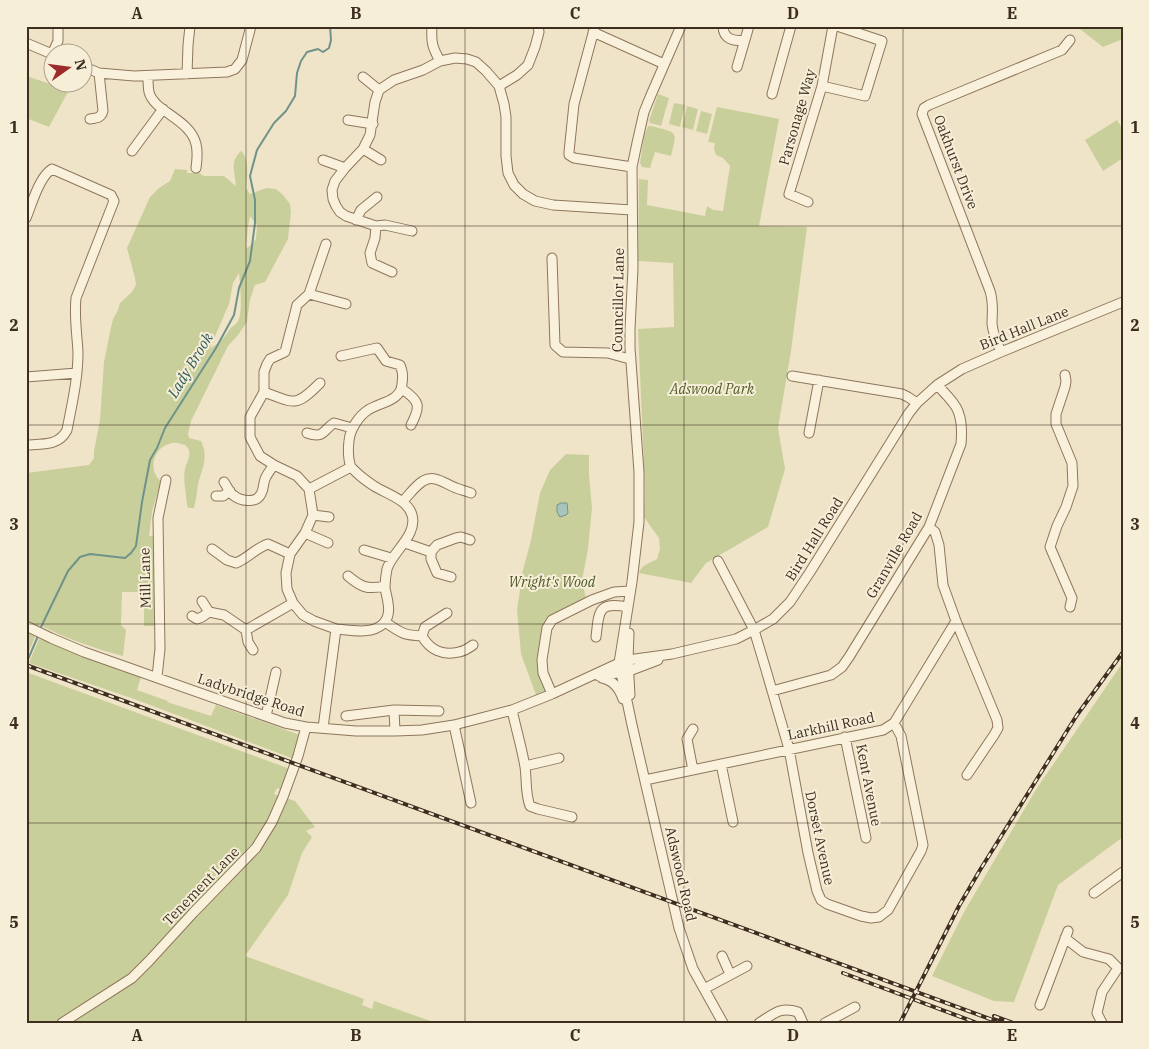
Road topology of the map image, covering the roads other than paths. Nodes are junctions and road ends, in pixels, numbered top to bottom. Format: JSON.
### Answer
{"nodes":[{"id":1,"x":58,"y":26,"type":"edge"},
{"id":2,"x":190,"y":26,"type":"edge"},
{"id":3,"x":251,"y":26,"type":"edge"},
{"id":4,"x":432,"y":26,"type":"edge"},
{"id":5,"x":538,"y":26,"type":"edge"},
{"id":6,"x":681,"y":26,"type":"edge"},
{"id":7,"x":723,"y":26,"type":"edge"},
{"id":8,"x":748,"y":26,"type":"edge"},
{"id":9,"x":791,"y":26,"type":"edge"},
{"id":10,"x":833,"y":26,"type":"edge"},
{"id":11,"x":837,"y":26,"type":"edge"},
{"id":12,"x":594,"y":29,"type":"edge"},
{"id":13,"x":744,"y":40,"type":"junction"},
{"id":14,"x":1070,"y":40,"type":"dead end"},
{"id":15,"x":58,"y":42,"type":"edge"},
{"id":16,"x":26,"y":43,"type":"edge"},
{"id":17,"x":42,"y":50,"type":"edge"},
{"id":18,"x":440,"y":61,"type":"junction"},
{"id":19,"x":664,"y":64,"type":"junction"},
{"id":20,"x":737,"y":67,"type":"dead end"},
{"id":21,"x":92,"y":70,"type":"edge"},
{"id":22,"x":99,"y":73,"type":"junction"},
{"id":23,"x":188,"y":74,"type":"junction"},
{"id":24,"x":148,"y":76,"type":"junction"},
{"id":25,"x":363,"y":77,"type":"dead end"},
{"id":26,"x":499,"y":86,"type":"junction"},
{"id":27,"x":822,"y":86,"type":"junction"},
{"id":28,"x":379,"y":90,"type":"junction"},
{"id":29,"x":772,"y":94,"type":"dead end"},
{"id":30,"x":163,"y":109,"type":"junction"},
{"id":31,"x":90,"y":119,"type":"dead end"},
{"id":32,"x":348,"y":120,"type":"dead end"},
{"id":33,"x":372,"y":124,"type":"junction"},
{"id":34,"x":363,"y":149,"type":"junction"},
{"id":35,"x":132,"y":151,"type":"dead end"},
{"id":36,"x":323,"y":160,"type":"dead end"},
{"id":37,"x":381,"y":160,"type":"dead end"},
{"id":38,"x":632,"y":167,"type":"junction"},
{"id":39,"x":196,"y":168,"type":"dead end"},
{"id":40,"x":345,"y":168,"type":"junction"},
{"id":41,"x":377,"y":197,"type":"dead end"},
{"id":42,"x":808,"y":202,"type":"dead end"},
{"id":43,"x":632,"y":210,"type":"junction"},
{"id":44,"x":26,"y":218,"type":"edge"},
{"id":45,"x":356,"y":220,"type":"junction"},
{"id":46,"x":376,"y":226,"type":"junction"},
{"id":47,"x":412,"y":232,"type":"dead end"},
{"id":48,"x":326,"y":244,"type":"dead end"},
{"id":49,"x":552,"y":258,"type":"dead end"},
{"id":50,"x":392,"y":272,"type":"dead end"},
{"id":51,"x":309,"y":294,"type":"junction"},
{"id":52,"x":1123,"y":302,"type":"edge"},
{"id":53,"x":346,"y":304,"type":"dead end"},
{"id":54,"x":630,"y":348,"type":"junction"},
{"id":55,"x":1001,"y":352,"type":"junction"},
{"id":56,"x":608,"y":353,"type":"junction"},
{"id":57,"x":341,"y":356,"type":"dead end"},
{"id":58,"x":631,"y":358,"type":"junction"},
{"id":59,"x":77,"y":373,"type":"junction"},
{"id":60,"x":1064,"y":375,"type":"dead end"},
{"id":61,"x":792,"y":376,"type":"dead end"},
{"id":62,"x":26,"y":378,"type":"edge"},
{"id":63,"x":819,"y":380,"type":"junction"},
{"id":64,"x":320,"y":384,"type":"dead end"},
{"id":65,"x":938,"y":385,"type":"junction"},
{"id":66,"x":402,"y":389,"type":"junction"},
{"id":67,"x":264,"y":392,"type":"junction"},
{"id":68,"x":917,"y":403,"type":"junction"},
{"id":69,"x":411,"y":425,"type":"dead end"},
{"id":70,"x":352,"y":428,"type":"junction"},
{"id":71,"x":809,"y":433,"type":"dead end"},
{"id":72,"x":311,"y":437,"type":"dead end"},
{"id":73,"x":26,"y":445,"type":"edge"},
{"id":74,"x":274,"y":465,"type":"junction"},
{"id":75,"x":351,"y":467,"type":"junction"},
{"id":76,"x":166,"y":480,"type":"dead end"},
{"id":77,"x":224,"y":482,"type":"dead end"},
{"id":78,"x":309,"y":489,"type":"junction"},
{"id":79,"x":230,"y":491,"type":"junction"},
{"id":80,"x":471,"y":493,"type":"dead end"},
{"id":81,"x":216,"y":496,"type":"dead end"},
{"id":82,"x":403,"y":501,"type":"junction"},
{"id":83,"x":313,"y":515,"type":"junction"},
{"id":84,"x":329,"y":517,"type":"dead end"},
{"id":85,"x":929,"y":527,"type":"junction"},
{"id":86,"x":305,"y":532,"type":"junction"},
{"id":87,"x":470,"y":540,"type":"dead end"},
{"id":88,"x":328,"y":543,"type":"dead end"},
{"id":89,"x":404,"y":543,"type":"junction"},
{"id":90,"x":212,"y":549,"type":"dead end"},
{"id":91,"x":364,"y":550,"type":"dead end"},
{"id":92,"x":431,"y":552,"type":"junction"},
{"id":93,"x":290,"y":554,"type":"junction"},
{"id":94,"x":391,"y":558,"type":"junction"},
{"id":95,"x":718,"y":561,"type":"dead end"},
{"id":96,"x":348,"y":576,"type":"dead end"},
{"id":97,"x":451,"y":577,"type":"dead end"},
{"id":98,"x":385,"y":586,"type":"junction"},
{"id":99,"x":631,"y":587,"type":"junction"},
{"id":100,"x":202,"y":601,"type":"dead end"},
{"id":101,"x":293,"y":603,"type":"junction"},
{"id":102,"x":1070,"y":607,"type":"dead end"},
{"id":103,"x":628,"y":608,"type":"junction"},
{"id":104,"x":208,"y":612,"type":"junction"},
{"id":105,"x":447,"y":612,"type":"dead end"},
{"id":106,"x":192,"y":616,"type":"dead end"},
{"id":107,"x":956,"y":621,"type":"junction"},
{"id":108,"x":385,"y":622,"type":"junction"},
{"id":109,"x":30,"y":628,"type":"edge"},
{"id":110,"x":246,"y":630,"type":"junction"},
{"id":111,"x":336,"y":630,"type":"junction"},
{"id":112,"x":754,"y":630,"type":"junction"},
{"id":113,"x":422,"y":636,"type":"junction"},
{"id":114,"x":596,"y":637,"type":"dead end"},
{"id":115,"x":473,"y":645,"type":"dead end"},
{"id":116,"x":253,"y":650,"type":"dead end"},
{"id":117,"x":672,"y":654,"type":"junction"},
{"id":118,"x":624,"y":662,"type":"junction"},
{"id":119,"x":276,"y":672,"type":"dead end"},
{"id":120,"x":625,"y":672,"type":"junction"},
{"id":121,"x":157,"y":677,"type":"junction"},
{"id":122,"x":590,"y":677,"type":"junction"},
{"id":123,"x":772,"y":691,"type":"junction"},
{"id":124,"x":552,"y":694,"type":"junction"},
{"id":125,"x":394,"y":710,"type":"junction"},
{"id":126,"x":512,"y":710,"type":"junction"},
{"id":127,"x":439,"y":711,"type":"dead end"},
{"id":128,"x":266,"y":716,"type":"junction"},
{"id":129,"x":346,"y":716,"type":"dead end"},
{"id":130,"x":894,"y":724,"type":"junction"},
{"id":131,"x":454,"y":725,"type":"junction"},
{"id":132,"x":632,"y":725,"type":"junction"},
{"id":133,"x":306,"y":727,"type":"junction"},
{"id":134,"x":323,"y":728,"type":"junction"},
{"id":135,"x":693,"y":729,"type":"dead end"},
{"id":136,"x":395,"y":731,"type":"junction"},
{"id":137,"x":845,"y":738,"type":"junction"},
{"id":138,"x":788,"y":750,"type":"junction"},
{"id":139,"x":559,"y":758,"type":"dead end"},
{"id":140,"x":721,"y":764,"type":"junction"},
{"id":141,"x":525,"y":766,"type":"junction"},
{"id":142,"x":693,"y":770,"type":"junction"},
{"id":143,"x":967,"y":775,"type":"dead end"},
{"id":144,"x":645,"y":780,"type":"junction"},
{"id":145,"x":471,"y":803,"type":"dead end"},
{"id":146,"x":572,"y":817,"type":"dead end"},
{"id":147,"x":733,"y":822,"type":"dead end"},
{"id":148,"x":866,"y":838,"type":"dead end"},
{"id":149,"x":1123,"y":872,"type":"edge"},
{"id":150,"x":1094,"y":893,"type":"dead end"},
{"id":151,"x":722,"y":956,"type":"dead end"},
{"id":152,"x":746,"y":966,"type":"dead end"},
{"id":153,"x":1120,"y":967,"type":"edge"},
{"id":154,"x":730,"y":974,"type":"junction"},
{"id":155,"x":704,"y":989,"type":"junction"},
{"id":156,"x":1040,"y":1005,"type":"dead end"},
{"id":157,"x":855,"y":1007,"type":"dead end"},
{"id":158,"x":62,"y":1023,"type":"edge"},
{"id":159,"x":722,"y":1023,"type":"edge"},
{"id":160,"x":759,"y":1023,"type":"edge"},
{"id":161,"x":803,"y":1023,"type":"edge"},
{"id":162,"x":825,"y":1023,"type":"edge"},
{"id":163,"x":1102,"y":1023,"type":"edge"}],
"edges":[{"from":1,"to":15,"type":"street"},
{"from":2,"to":23,"type":"street"},
{"from":3,"to":23,"type":"street"},
{"from":4,"to":18,"type":"street"},
{"from":5,"to":26,"type":"street"},
{"from":6,"to":19,"type":"street","name":"Councillor Lane"},
{"from":7,"to":13,"type":"street"},
{"from":8,"to":13,"type":"street"},
{"from":9,"to":29,"type":"street"},
{"from":10,"to":27,"type":"street","name":"Parsonage Way"},
{"from":11,"to":27,"type":"street"},
{"from":12,"to":19,"type":"street"},
{"from":12,"to":38,"type":"street"},
{"from":13,"to":20,"type":"street"},
{"from":14,"to":55,"type":"street","name":"Oakhurst Drive"},
{"from":16,"to":17,"type":"street"},
{"from":18,"to":26,"type":"street"},
{"from":18,"to":28,"type":"street"},
{"from":19,"to":38,"type":"street","name":"Councillor Lane"},
{"from":21,"to":22,"type":"street"},
{"from":22,"to":24,"type":"street"},
{"from":22,"to":31,"type":"street"},
{"from":23,"to":24,"type":"street"},
{"from":24,"to":30,"type":"street"},
{"from":25,"to":28,"type":"street"},
{"from":26,"to":43,"type":"street"},
{"from":27,"to":42,"type":"street","name":"Parsonage Way"},
{"from":28,"to":33,"type":"street"},
{"from":30,"to":35,"type":"street"},
{"from":30,"to":39,"type":"street"},
{"from":32,"to":33,"type":"street"},
{"from":33,"to":34,"type":"street"},
{"from":34,"to":37,"type":"street"},
{"from":34,"to":40,"type":"street"},
{"from":36,"to":40,"type":"street"},
{"from":38,"to":43,"type":"street","name":"Councillor Lane"},
{"from":40,"to":45,"type":"street"},
{"from":41,"to":45,"type":"street"},
{"from":43,"to":54,"type":"street","name":"Councillor Lane"},
{"from":44,"to":59,"type":"street"},
{"from":45,"to":46,"type":"street"},
{"from":46,"to":47,"type":"street"},
{"from":46,"to":50,"type":"street"},
{"from":48,"to":51,"type":"street"},
{"from":49,"to":56,"type":"street"},
{"from":51,"to":53,"type":"street"},
{"from":51,"to":67,"type":"street"},
{"from":52,"to":55,"type":"street","name":"Bird Hall Lane"},
{"from":54,"to":56,"type":"street"},
{"from":54,"to":58,"type":"street","name":"Councillor Lane"},
{"from":55,"to":65,"type":"street","name":"Bird Hall Lane"},
{"from":56,"to":58,"type":"street"},
{"from":57,"to":66,"type":"street"},
{"from":58,"to":99,"type":"street","name":"Councillor Lane"},
{"from":59,"to":62,"type":"street"},
{"from":59,"to":73,"type":"street"},
{"from":60,"to":102,"type":"street"},
{"from":61,"to":63,"type":"street"},
{"from":63,"to":68,"type":"street"},
{"from":63,"to":71,"type":"street"},
{"from":64,"to":67,"type":"street"},
{"from":65,"to":68,"type":"street","name":"Bird Hall Road"},
{"from":65,"to":85,"type":"street","name":"Granville Road"},
{"from":66,"to":69,"type":"street"},
{"from":66,"to":70,"type":"street"},
{"from":67,"to":74,"type":"street"},
{"from":68,"to":112,"type":"street","name":"Bird Hall Road"},
{"from":70,"to":72,"type":"street"},
{"from":70,"to":75,"type":"street"},
{"from":74,"to":78,"type":"street"},
{"from":74,"to":79,"type":"street"},
{"from":75,"to":78,"type":"street"},
{"from":75,"to":82,"type":"street"},
{"from":76,"to":121,"type":"street","name":"Mill Lane"},
{"from":77,"to":79,"type":"street"},
{"from":78,"to":83,"type":"street"},
{"from":79,"to":81,"type":"street"},
{"from":80,"to":82,"type":"street"},
{"from":82,"to":89,"type":"street"},
{"from":83,"to":84,"type":"street"},
{"from":83,"to":86,"type":"street"},
{"from":85,"to":107,"type":"street"},
{"from":85,"to":123,"type":"street","name":"Granville Road"},
{"from":86,"to":88,"type":"street"},
{"from":86,"to":93,"type":"street"},
{"from":87,"to":92,"type":"street"},
{"from":89,"to":92,"type":"street"},
{"from":89,"to":94,"type":"street"},
{"from":90,"to":93,"type":"street"},
{"from":91,"to":94,"type":"street"},
{"from":92,"to":97,"type":"street"},
{"from":93,"to":101,"type":"street"},
{"from":94,"to":98,"type":"street"},
{"from":95,"to":112,"type":"street"},
{"from":96,"to":98,"type":"street"},
{"from":98,"to":108,"type":"street"},
{"from":99,"to":103,"type":"street","name":"Councillor Lane"},
{"from":99,"to":118,"type":"street","name":"Councillor Lane"},
{"from":99,"to":124,"type":"street"},
{"from":100,"to":104,"type":"street"},
{"from":101,"to":110,"type":"street"},
{"from":101,"to":111,"type":"street"},
{"from":103,"to":114,"type":"street"},
{"from":103,"to":118,"type":"street","name":"Councillor Lane"},
{"from":104,"to":106,"type":"street"},
{"from":104,"to":110,"type":"street"},
{"from":105,"to":113,"type":"street"},
{"from":107,"to":130,"type":"street","name":"Larkhill Road"},
{"from":107,"to":143,"type":"street"},
{"from":108,"to":111,"type":"street"},
{"from":108,"to":113,"type":"street"},
{"from":109,"to":121,"type":"street","name":"Ladybridge Road"},
{"from":110,"to":116,"type":"street"},
{"from":111,"to":134,"type":"street"},
{"from":112,"to":117,"type":"street","name":"Bird Hall Road"},
{"from":112,"to":123,"type":"street"},
{"from":113,"to":115,"type":"street"},
{"from":117,"to":118,"type":"street","name":"Bird Hall Road"},
{"from":117,"to":120,"type":"street","name":"Bird Hall Road"},
{"from":118,"to":120,"type":"street","name":"Adswood Road"},
{"from":118,"to":122,"type":"street","name":"Ladybridge Road"},
{"from":119,"to":128,"type":"street"},
{"from":120,"to":122,"type":"street","name":"Ladybridge Road"},
{"from":120,"to":132,"type":"street","name":"Adswood Road"},
{"from":121,"to":128,"type":"street","name":"Ladybridge Road"},
{"from":122,"to":124,"type":"street","name":"Ladybridge Road"},
{"from":122,"to":132,"type":"street","name":"Adswood Road"},
{"from":123,"to":138,"type":"street"},
{"from":124,"to":126,"type":"street","name":"Ladybridge Road"},
{"from":125,"to":127,"type":"street"},
{"from":125,"to":129,"type":"street"},
{"from":125,"to":136,"type":"street"},
{"from":126,"to":131,"type":"street","name":"Ladybridge Road"},
{"from":126,"to":141,"type":"street"},
{"from":128,"to":133,"type":"street","name":"Ladybridge Road"},
{"from":130,"to":137,"type":"street","name":"Larkhill Road"},
{"from":130,"to":138,"type":"street","name":"Dorset Avenue"},
{"from":131,"to":136,"type":"street","name":"Ladybridge Road"},
{"from":131,"to":145,"type":"street"},
{"from":132,"to":144,"type":"street","name":"Adswood Road"},
{"from":133,"to":134,"type":"street","name":"Ladybridge Road"},
{"from":133,"to":158,"type":"street","name":"Tenement Lane"},
{"from":134,"to":136,"type":"street","name":"Ladybridge Road"},
{"from":135,"to":142,"type":"street"},
{"from":137,"to":138,"type":"street","name":"Larkhill Road"},
{"from":137,"to":148,"type":"street","name":"Kent Avenue"},
{"from":138,"to":140,"type":"street","name":"Larkhill Road"},
{"from":139,"to":141,"type":"street"},
{"from":140,"to":142,"type":"street","name":"Larkhill Road"},
{"from":140,"to":147,"type":"street"},
{"from":141,"to":146,"type":"street"},
{"from":142,"to":144,"type":"street","name":"Larkhill Road"},
{"from":144,"to":155,"type":"street","name":"Adswood Road"},
{"from":149,"to":150,"type":"street"},
{"from":151,"to":154,"type":"street"},
{"from":152,"to":154,"type":"street"},
{"from":153,"to":156,"type":"street"},
{"from":153,"to":163,"type":"street"},
{"from":154,"to":155,"type":"street"},
{"from":155,"to":159,"type":"street","name":"Adswood Road"},
{"from":157,"to":162,"type":"street"},
{"from":160,"to":161,"type":"street"}]}
